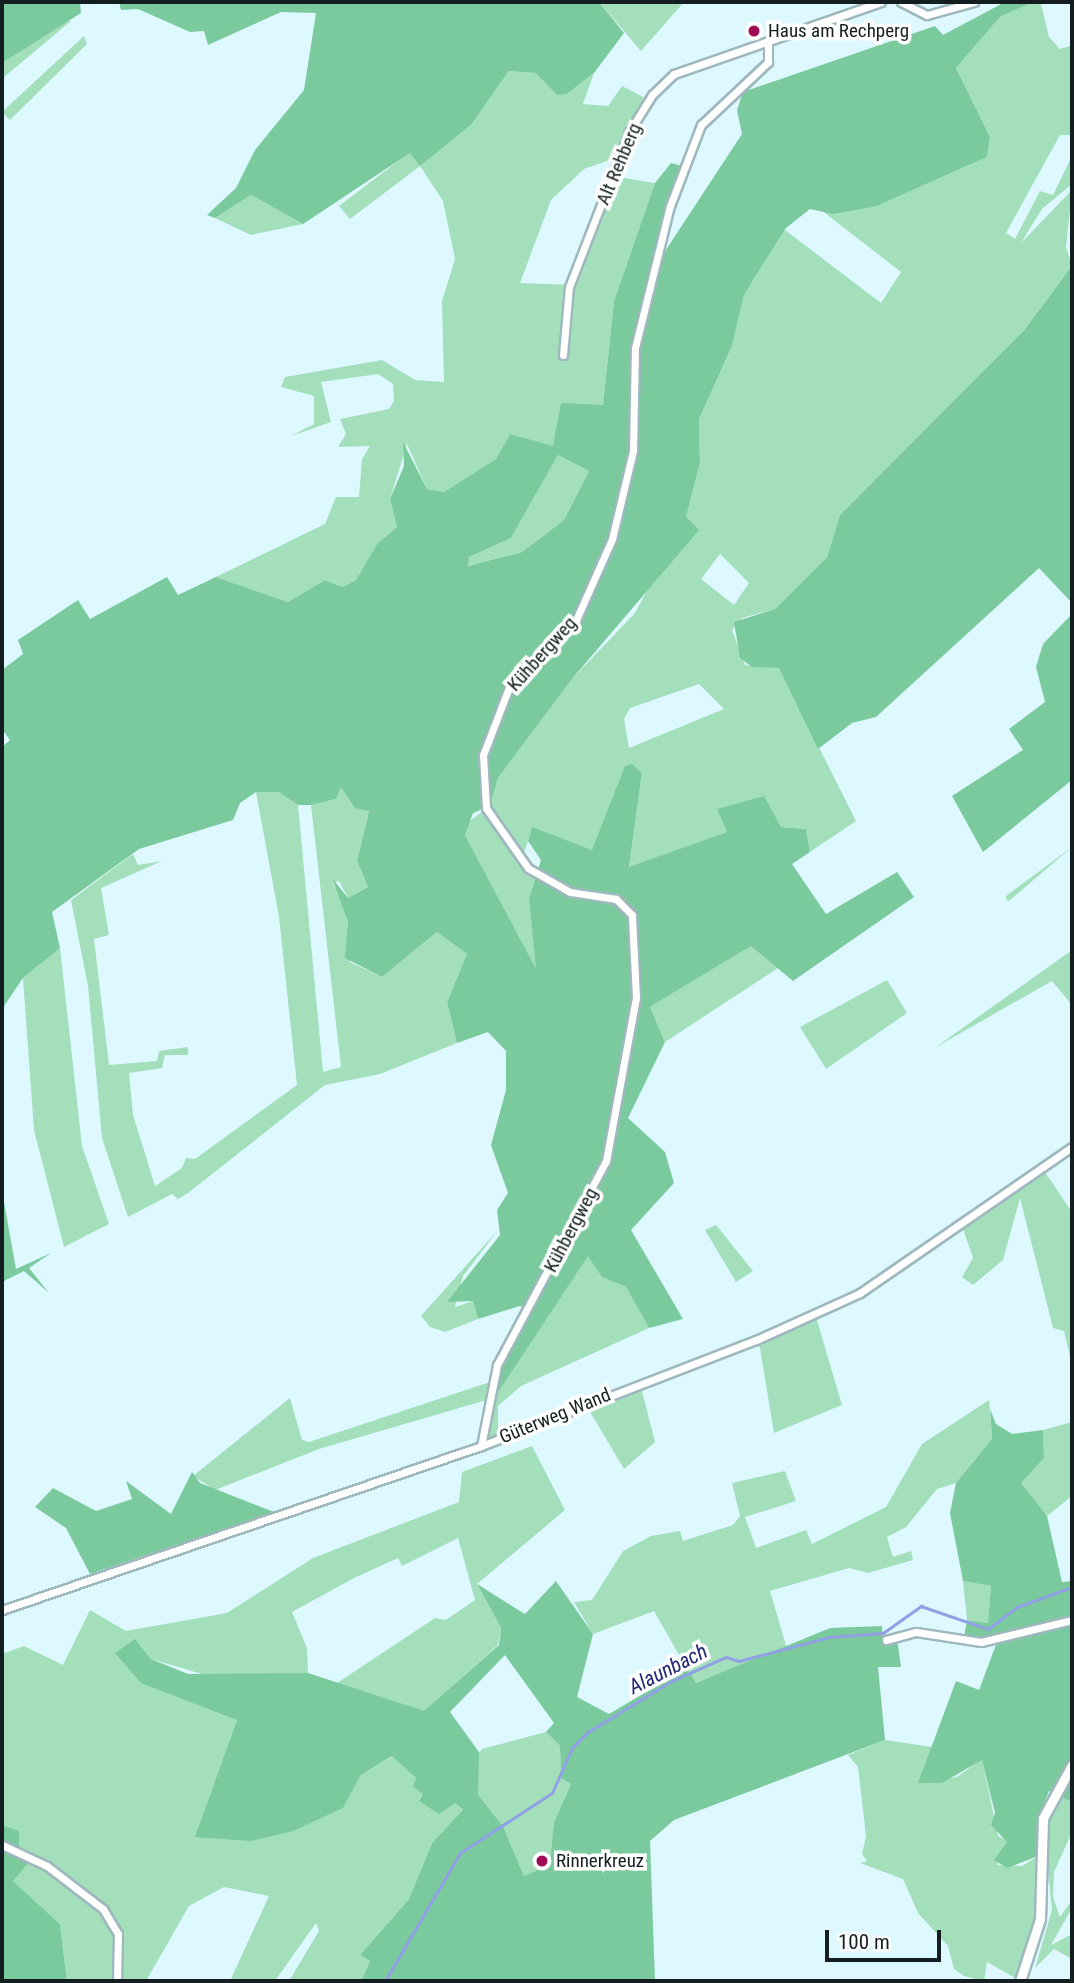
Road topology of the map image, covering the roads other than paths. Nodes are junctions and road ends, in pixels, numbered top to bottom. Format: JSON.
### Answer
{"nodes":[{"id":1,"x":881,"y":2,"type":"edge"},
{"id":2,"x":901,"y":2,"type":"edge"},
{"id":3,"x":974,"y":2,"type":"edge"},
{"id":4,"x":768,"y":42,"type":"junction"},
{"id":5,"x":563,"y":355,"type":"dead end"},
{"id":6,"x":1072,"y":1147,"type":"edge"},
{"id":7,"x":481,"y":1446,"type":"junction"},
{"id":8,"x":2,"y":1610,"type":"edge"},
{"id":9,"x":1072,"y":1620,"type":"edge"},
{"id":10,"x":886,"y":1640,"type":"dead end"},
{"id":11,"x":1072,"y":1765,"type":"edge"},
{"id":12,"x":2,"y":1845,"type":"edge"},
{"id":13,"x":117,"y":1981,"type":"edge"},
{"id":14,"x":1020,"y":1981,"type":"edge"}],
"edges":[{"from":1,"to":4,"type":"street","name":"Alt Rehberg"},
{"from":2,"to":3,"type":"street"},
{"from":4,"to":5,"type":"street","name":"Alt Rehberg"},
{"from":4,"to":7,"type":"street","name":"Kühbergweg"},
{"from":6,"to":7,"type":"street","name":"Güterweg Wand"},
{"from":7,"to":8,"type":"street","name":"Güterweg Wand"},
{"from":9,"to":10,"type":"street"},
{"from":11,"to":14,"type":"street"},
{"from":12,"to":13,"type":"street"}]}
